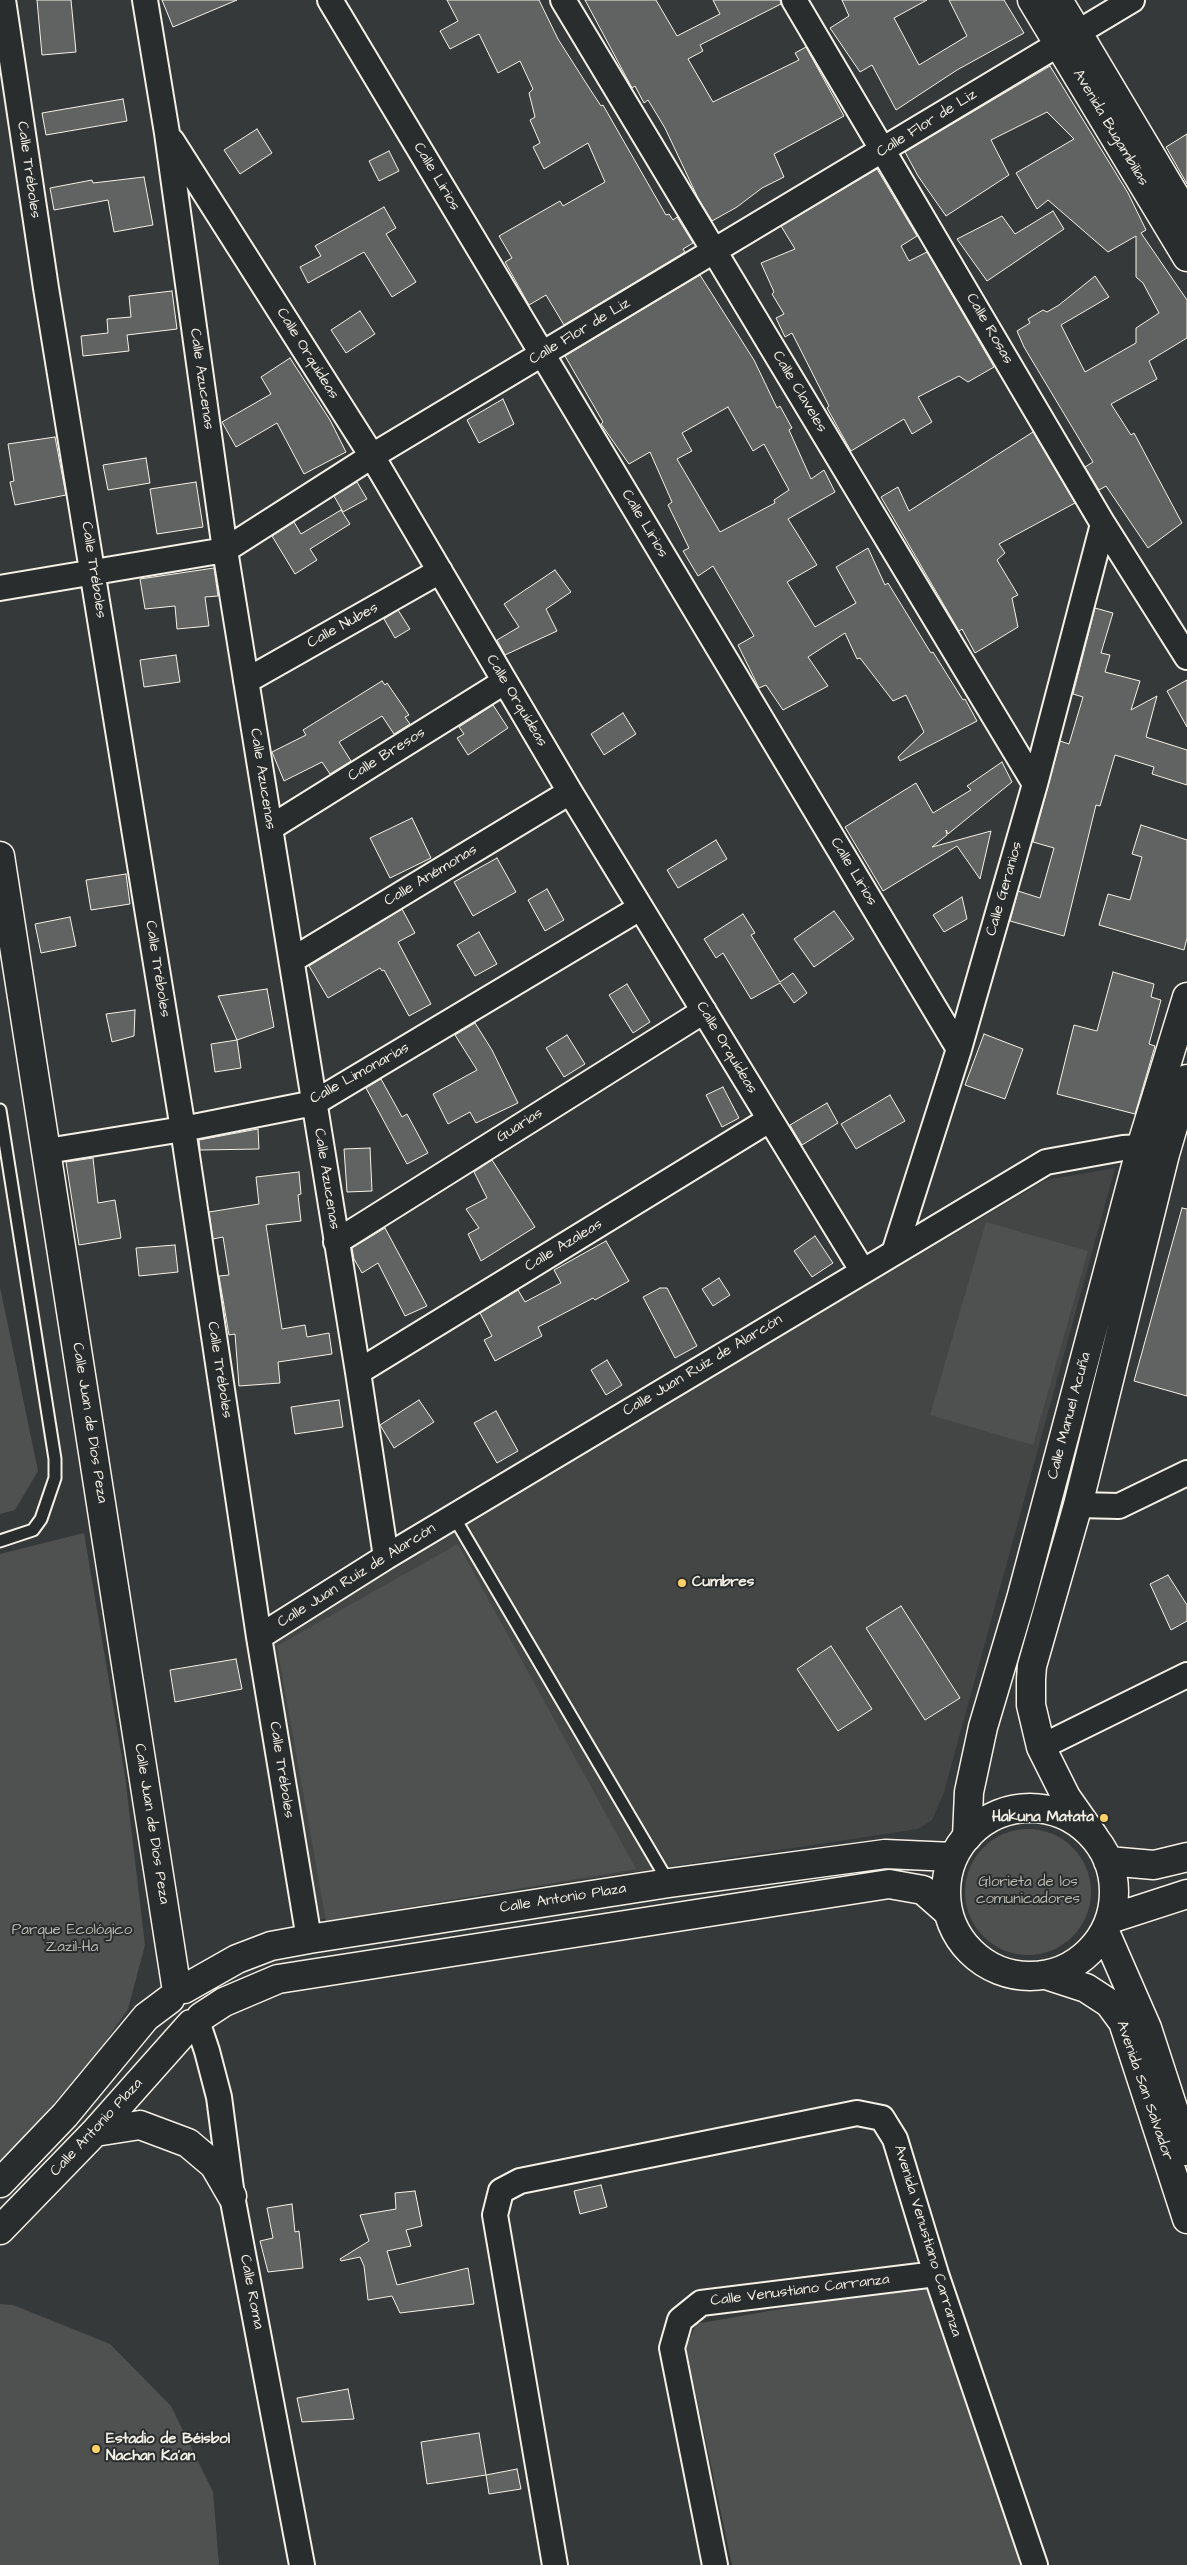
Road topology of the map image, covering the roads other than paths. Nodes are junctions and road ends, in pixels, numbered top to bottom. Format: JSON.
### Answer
{"nodes":[{"id":1,"x":3,"y":0,"type":"edge"},
{"id":2,"x":145,"y":0,"type":"edge"},
{"id":3,"x":330,"y":0,"type":"edge"},
{"id":4,"x":563,"y":0,"type":"edge"},
{"id":5,"x":794,"y":0,"type":"edge"},
{"id":6,"x":1032,"y":0,"type":"edge"},
{"id":7,"x":1058,"y":0,"type":"edge"},
{"id":8,"x":1132,"y":0,"type":"edge"},
{"id":9,"x":1068,"y":38,"type":"junction"},
{"id":10,"x":167,"y":133,"type":"junction"},
{"id":11,"x":884,"y":150,"type":"junction"},
{"id":12,"x":1187,"y":216,"type":"edge"},
{"id":13,"x":713,"y":250,"type":"junction"},
{"id":14,"x":1187,"y":257,"type":"edge"},
{"id":15,"x":543,"y":355,"type":"junction"},
{"id":16,"x":372,"y":456,"type":"junction"},
{"id":17,"x":1103,"y":524,"type":"junction"},
{"id":18,"x":225,"y":550,"type":"junction"},
{"id":19,"x":440,"y":571,"type":"junction"},
{"id":20,"x":93,"y":573,"type":"junction"},
{"id":21,"x":0,"y":588,"type":"edge"},
{"id":22,"x":1187,"y":657,"type":"edge"},
{"id":23,"x":246,"y":681,"type":"junction"},
{"id":24,"x":504,"y":682,"type":"junction"},
{"id":25,"x":1035,"y":784,"type":"junction"},
{"id":26,"x":570,"y":792,"type":"junction"},
{"id":27,"x":270,"y":828,"type":"junction"},
{"id":28,"x":0,"y":856,"type":"edge"},
{"id":29,"x":640,"y":908,"type":"junction"},
{"id":30,"x":292,"y":960,"type":"junction"},
{"id":31,"x":1187,"y":997,"type":"edge"},
{"id":32,"x":704,"y":1011,"type":"junction"},
{"id":33,"x":958,"y":1049,"type":"junction"},
{"id":34,"x":1187,"y":1079,"type":"edge"},
{"id":35,"x":314,"y":1103,"type":"junction"},
{"id":36,"x":0,"y":1110,"type":"edge"},
{"id":37,"x":769,"y":1120,"type":"junction"},
{"id":38,"x":183,"y":1129,"type":"junction"},
{"id":39,"x":1153,"y":1150,"type":"junction"},
{"id":40,"x":47,"y":1151,"type":"junction"},
{"id":41,"x":336,"y":1242,"type":"junction"},
{"id":42,"x":896,"y":1250,"type":"junction"},
{"id":43,"x":862,"y":1270,"type":"junction"},
{"id":44,"x":358,"y":1372,"type":"junction"},
{"id":45,"x":1187,"y":1473,"type":"edge"},
{"id":46,"x":1078,"y":1504,"type":"junction"},
{"id":47,"x":454,"y":1517,"type":"junction"},
{"id":48,"x":0,"y":1541,"type":"edge"},
{"id":49,"x":386,"y":1557,"type":"junction"},
{"id":50,"x":259,"y":1637,"type":"junction"},
{"id":51,"x":1187,"y":1675,"type":"edge"},
{"id":52,"x":1041,"y":1747,"type":"junction"},
{"id":53,"x":1094,"y":1837,"type":"junction"},
{"id":54,"x":960,"y":1847,"type":"junction"},
{"id":55,"x":1187,"y":1858,"type":"edge"},
{"id":56,"x":1108,"y":1861,"type":"junction"},
{"id":57,"x":669,"y":1883,"type":"junction"},
{"id":58,"x":1187,"y":1894,"type":"edge"},
{"id":59,"x":948,"y":1912,"type":"junction"},
{"id":60,"x":1107,"y":1925,"type":"junction"},
{"id":61,"x":309,"y":1939,"type":"junction"},
{"id":62,"x":1046,"y":1975,"type":"junction"},
{"id":63,"x":177,"y":1993,"type":"junction"},
{"id":64,"x":196,"y":2021,"type":"junction"},
{"id":65,"x":95,"y":2132,"type":"junction"},
{"id":66,"x":1187,"y":2151,"type":"edge"},
{"id":67,"x":0,"y":2183,"type":"edge"},
{"id":68,"x":232,"y":2196,"type":"junction"},
{"id":69,"x":1187,"y":2219,"type":"edge"},
{"id":70,"x":0,"y":2230,"type":"edge"},
{"id":71,"x":936,"y":2274,"type":"junction"},
{"id":72,"x":302,"y":2565,"type":"edge"},
{"id":73,"x":555,"y":2565,"type":"edge"},
{"id":74,"x":715,"y":2565,"type":"edge"},
{"id":75,"x":1035,"y":2565,"type":"edge"}],
"edges":[{"from":1,"to":20,"type":"street","name":"Calle Tréboles"},
{"from":2,"to":10,"type":"street","name":"Calle Azucenas"},
{"from":3,"to":15,"type":"street","name":"Calle Lirios"},
{"from":4,"to":13,"type":"street","name":"Calle Claveles"},
{"from":5,"to":11,"type":"street","name":"Calle Rosas"},
{"from":6,"to":9,"type":"main road","name":"Avenida Bugambilias"},
{"from":7,"to":9,"type":"main road","name":"Avenida Bugambilias"},
{"from":8,"to":9,"type":"street","name":"Calle Flor de Liz"},
{"from":9,"to":11,"type":"street","name":"Calle Flor de Liz"},
{"from":9,"to":12,"type":"main road","name":"Avenida Bugambilias"},
{"from":9,"to":14,"type":"main road","name":"Avenida Bugambilias"},
{"from":10,"to":16,"type":"street","name":"Calle Orquídeas"},
{"from":10,"to":18,"type":"street","name":"Calle Azucenas"},
{"from":11,"to":13,"type":"street","name":"Calle Flor de Liz"},
{"from":11,"to":17,"type":"street","name":"Calle Rosas"},
{"from":13,"to":15,"type":"street","name":"Calle Flor de Liz"},
{"from":13,"to":25,"type":"street","name":"Calle Claveles"},
{"from":15,"to":16,"type":"street","name":"Calle Flor de Liz"},
{"from":15,"to":33,"type":"street","name":"Calle Lirios"},
{"from":16,"to":18,"type":"street","name":"Calle Flor de Liz"},
{"from":16,"to":19,"type":"street","name":"Calle Orquídeas"},
{"from":17,"to":22,"type":"street","name":"Calle Rosas"},
{"from":17,"to":25,"type":"street","name":"Calle Geranios"},
{"from":18,"to":20,"type":"street","name":"Calle Flor de Liz"},
{"from":18,"to":23,"type":"street","name":"Calle Azucenas"},
{"from":19,"to":23,"type":"street","name":"Calle Nubes"},
{"from":19,"to":24,"type":"street","name":"Calle Orquídeas"},
{"from":20,"to":21,"type":"street","name":"Calle Flor de Liz"},
{"from":20,"to":38,"type":"street","name":"Calle Tréboles"},
{"from":23,"to":27,"type":"street","name":"Calle Azucenas"},
{"from":24,"to":26,"type":"street","name":"Calle Orquídeas"},
{"from":24,"to":27,"type":"street","name":"Calle Bresos"},
{"from":25,"to":33,"type":"street","name":"Calle Geranios"},
{"from":26,"to":29,"type":"street","name":"Calle Orquídeas"},
{"from":26,"to":30,"type":"street","name":"Calle Anémonas"},
{"from":27,"to":30,"type":"street","name":"Calle Azucenas"},
{"from":28,"to":40,"type":"main road","name":"Calle Juan de Dios Peza"},
{"from":29,"to":32,"type":"street","name":"Calle Orquídeas"},
{"from":29,"to":35,"type":"street","name":"Calle Limonarias"},
{"from":30,"to":35,"type":"street","name":"Calle Azucenas"},
{"from":31,"to":39,"type":"main road","name":"Calle Manuel Acuña"},
{"from":32,"to":37,"type":"street","name":"Calle Orquídeas"},
{"from":32,"to":41,"type":"street","name":"Guarias"},
{"from":33,"to":42,"type":"street","name":"Calle Geranios"},
{"from":34,"to":39,"type":"main road","name":"Calle Manuel Acuña"},
{"from":35,"to":38,"type":"street","name":"Calle Limonarias"},
{"from":35,"to":41,"type":"street","name":"Calle Azucenas"},
{"from":36,"to":48,"type":"lane"},
{"from":37,"to":43,"type":"street","name":"Calle Orquídeas"},
{"from":37,"to":44,"type":"street","name":"Calle Azaleas"},
{"from":38,"to":40,"type":"street","name":"Calle Limonarias"},
{"from":38,"to":50,"type":"street","name":"Calle Tréboles"},
{"from":39,"to":42,"type":"street","name":"Calle Juan Ruíz de Alarcón"},
{"from":39,"to":46,"type":"main road","name":"Calle Manuel Acuña"},
{"from":39,"to":54,"type":"main road","name":"Calle Manuel Acuña"},
{"from":40,"to":63,"type":"main road","name":"Calle Juan de Dios Peza"},
{"from":41,"to":44,"type":"street","name":"Calle Azucenas"},
{"from":42,"to":43,"type":"street","name":"Calle Juan Ruíz de Alarcón"},
{"from":43,"to":47,"type":"street","name":"Calle Juan Ruíz de Alarcón"},
{"from":44,"to":49,"type":"street","name":"Calle Azucenas"},
{"from":45,"to":46,"type":"street"},
{"from":46,"to":52,"type":"main road","name":"Calle Manuel Acuña"},
{"from":47,"to":49,"type":"street","name":"Calle Juan Ruíz de Alarcón"},
{"from":47,"to":57,"type":"lane"},
{"from":49,"to":50,"type":"street","name":"Calle Juan Ruíz de Alarcón"},
{"from":50,"to":61,"type":"street","name":"Calle Tréboles"},
{"from":51,"to":52,"type":"street"},
{"from":52,"to":53,"type":"main road","name":"Calle Manuel Acuña"},
{"from":53,"to":54,"type":"main road"},
{"from":53,"to":56,"type":"main road"},
{"from":54,"to":57,"type":"main road","name":"Calle Antonio Plaza"},
{"from":54,"to":59,"type":"main road"},
{"from":55,"to":56,"type":"main road"},
{"from":56,"to":60,"type":"main road"},
{"from":57,"to":61,"type":"main road","name":"Calle Antonio Plaza"},
{"from":58,"to":60,"type":"main road"},
{"from":59,"to":62,"type":"main road"},
{"from":59,"to":64,"type":"main road","name":"Calle Antonio Plaza"},
{"from":60,"to":62,"type":"main road"},
{"from":60,"to":66,"type":"main road","name":"Avenida San Salvador"},
{"from":61,"to":63,"type":"main road","name":"Calle Antonio Plaza"},
{"from":62,"to":69,"type":"main road","name":"Avenida San Salvador"},
{"from":63,"to":64,"type":"main road"},
{"from":63,"to":67,"type":"main road","name":"Calle Antonio Plaza"},
{"from":64,"to":65,"type":"main road","name":"Calle Antonio Plaza"},
{"from":64,"to":68,"type":"street","name":"Calle Roma"},
{"from":65,"to":68,"type":"main road"},
{"from":65,"to":70,"type":"main road","name":"Calle Antonio Plaza"},
{"from":68,"to":72,"type":"street","name":"Calle Roma"},
{"from":71,"to":73,"type":"street","name":"Avenida Venustiano Carranza"},
{"from":71,"to":74,"type":"street","name":"Calle Venustiano Carranza"},
{"from":71,"to":75,"type":"street","name":"Avenida Venustiano Carranza"}]}
